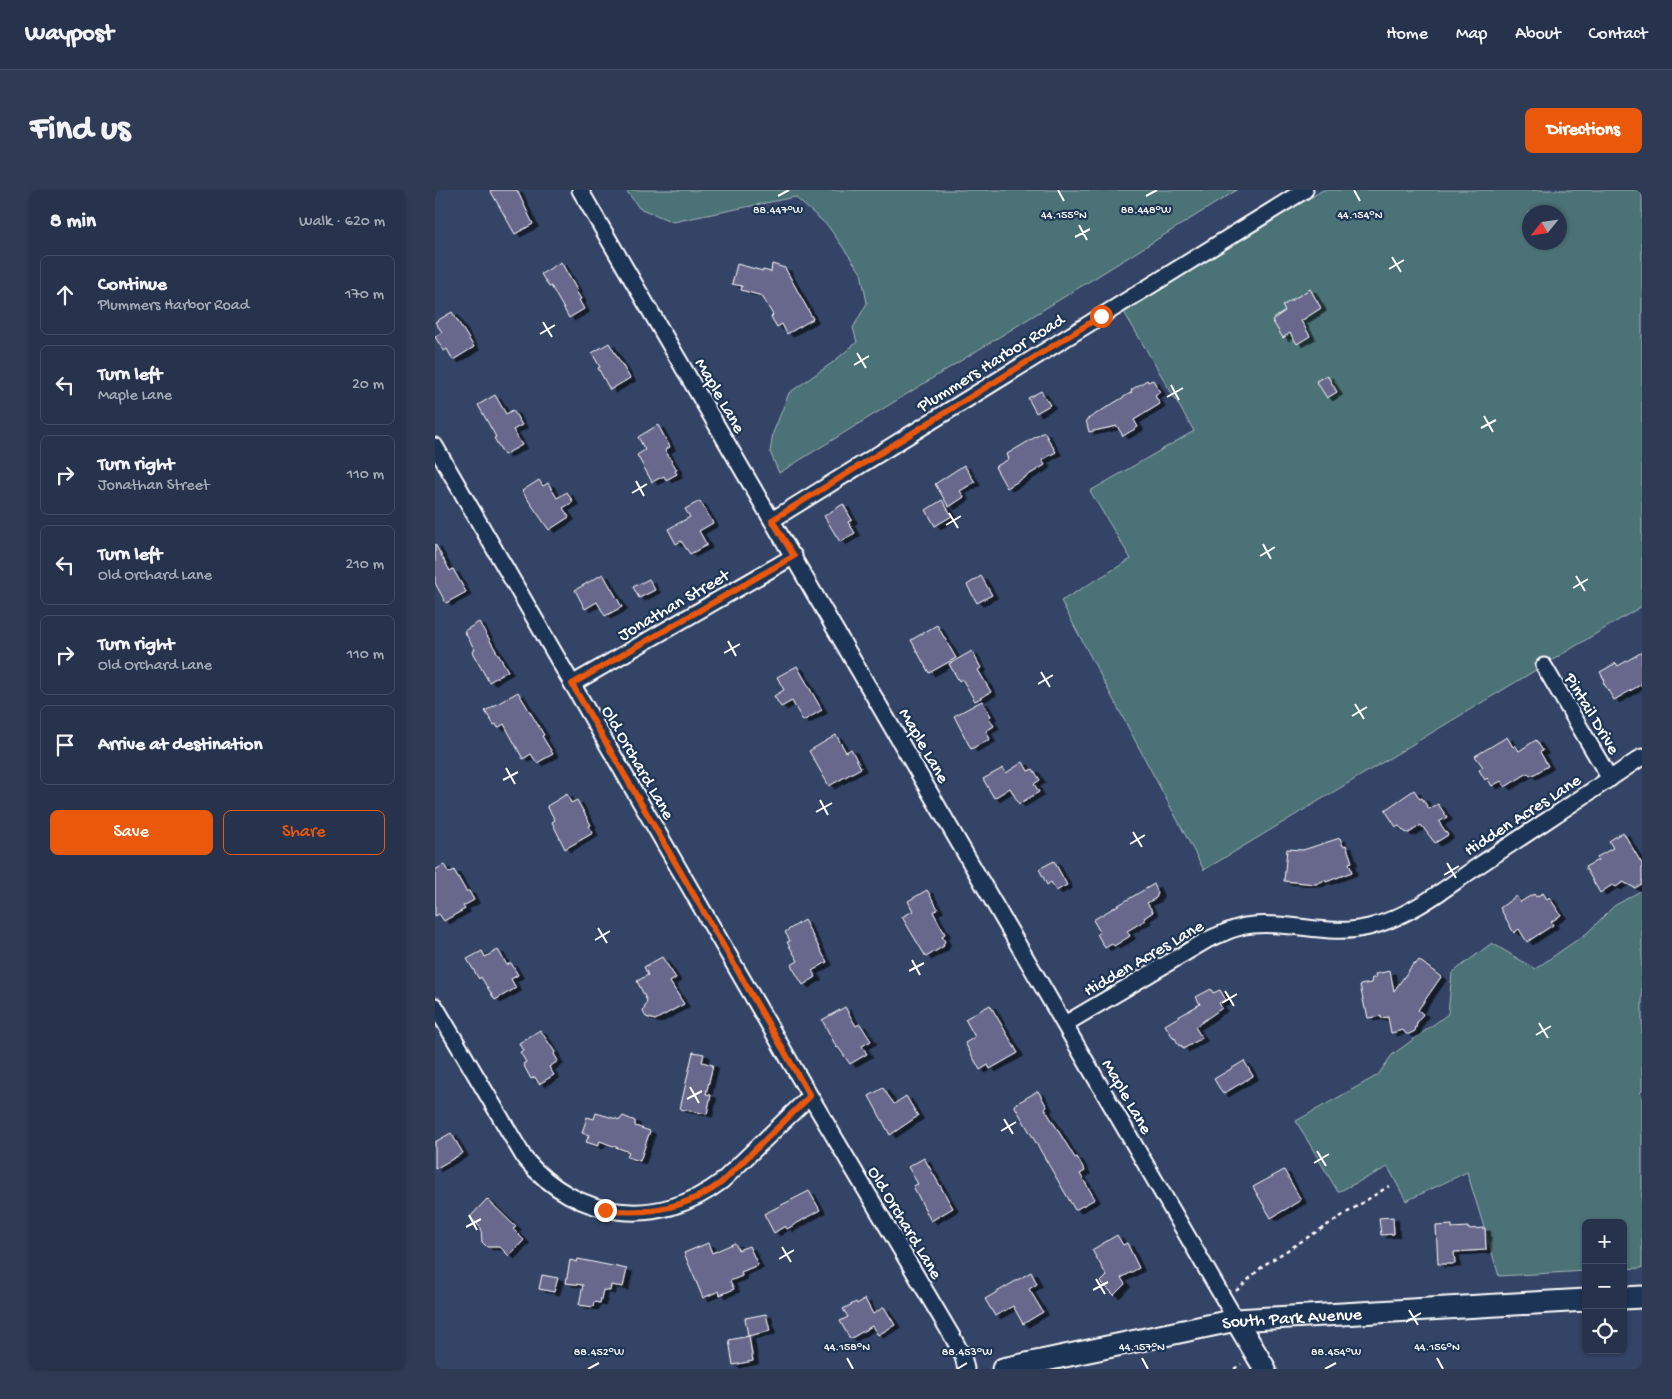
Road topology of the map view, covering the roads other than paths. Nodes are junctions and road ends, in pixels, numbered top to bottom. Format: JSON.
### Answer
{"nodes":[{"id":1,"x":580,"y":190,"type":"edge"},
{"id":2,"x":1305,"y":190,"type":"edge"},
{"id":3,"x":435,"y":446,"type":"edge"},
{"id":4,"x":772,"y":520,"type":"junction"},
{"id":5,"x":794,"y":556,"type":"junction"},
{"id":6,"x":1544,"y":666,"type":"dead end"},
{"id":7,"x":572,"y":684,"type":"junction"},
{"id":8,"x":1642,"y":757,"type":"edge"},
{"id":9,"x":1610,"y":779,"type":"junction"},
{"id":10,"x":435,"y":1006,"type":"edge"},
{"id":11,"x":1065,"y":1024,"type":"junction"},
{"id":12,"x":810,"y":1096,"type":"junction"},
{"id":13,"x":1642,"y":1297,"type":"edge"},
{"id":14,"x":1627,"y":1298,"type":"edge"},
{"id":15,"x":1582,"y":1300,"type":"edge"},
{"id":16,"x":1236,"y":1320,"type":"junction"},
{"id":17,"x":966,"y":1369,"type":"edge"},
{"id":18,"x":1003,"y":1369,"type":"edge"},
{"id":19,"x":1265,"y":1369,"type":"edge"}],
"edges":[{"from":1,"to":4,"type":"street","name":"Maple Lane"},
{"from":2,"to":4,"type":"street","name":"Plummers Harbor Road"},
{"from":3,"to":7,"type":"street","name":"Old Orchard Lane"},
{"from":4,"to":5,"type":"street","name":"Maple Lane"},
{"from":5,"to":7,"type":"street","name":"Jonathan Street"},
{"from":5,"to":11,"type":"street","name":"Maple Lane"},
{"from":6,"to":9,"type":"street","name":"Pintail Drive"},
{"from":7,"to":12,"type":"street","name":"Old Orchard Lane"},
{"from":8,"to":9,"type":"street","name":"Hidden Acres Lane"},
{"from":9,"to":11,"type":"street","name":"Hidden Acres Lane"},
{"from":10,"to":12,"type":"street"},
{"from":11,"to":16,"type":"street","name":"Maple Lane"},
{"from":12,"to":17,"type":"street","name":"Old Orchard Lane"},
{"from":13,"to":14,"type":"street"},
{"from":15,"to":16,"type":"street","name":"South Park Avenue"},
{"from":16,"to":18,"type":"street","name":"South Park Avenue"},
{"from":16,"to":19,"type":"street"}]}
